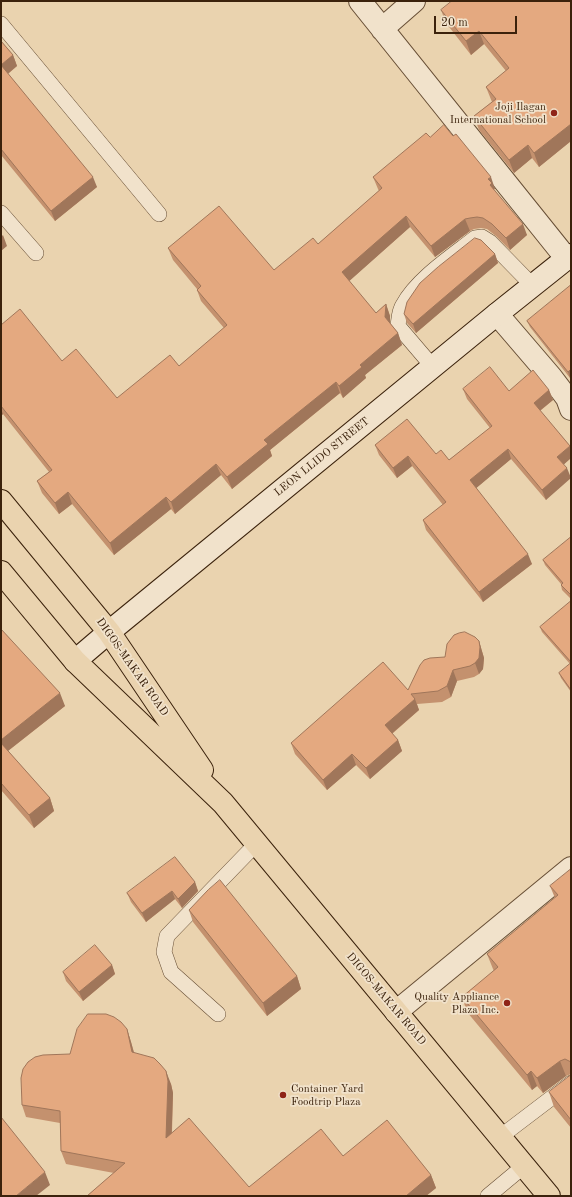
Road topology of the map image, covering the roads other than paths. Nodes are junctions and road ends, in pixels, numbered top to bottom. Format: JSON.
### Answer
{"nodes":[{"id":1,"x":360,"y":1,"type":"edge"},
{"id":2,"x":414,"y":1,"type":"edge"},
{"id":3,"x":1,"y":24,"type":"edge"},
{"id":4,"x":382,"y":28,"type":"junction"},
{"id":5,"x":1,"y":213,"type":"edge"},
{"id":6,"x":159,"y":214,"type":"dead end"},
{"id":7,"x":36,"y":253,"type":"dead end"},
{"id":8,"x":569,"y":257,"type":"edge"},
{"id":9,"x":532,"y":286,"type":"junction"},
{"id":10,"x":497,"y":314,"type":"junction"},
{"id":11,"x":433,"y":366,"type":"junction"},
{"id":12,"x":571,"y":409,"type":"edge"},
{"id":13,"x":1,"y":501,"type":"edge"},
{"id":14,"x":1,"y":572,"type":"edge"},
{"id":15,"x":109,"y":632,"type":"junction"},
{"id":16,"x":75,"y":661,"type":"junction"},
{"id":17,"x":223,"y":803,"type":"junction"},
{"id":18,"x":257,"y":843,"type":"junction"},
{"id":19,"x":571,"y":868,"type":"edge"},
{"id":20,"x":396,"y":1012,"type":"junction"},
{"id":21,"x":218,"y":1014,"type":"dead end"},
{"id":22,"x":571,"y":1083,"type":"edge"},
{"id":23,"x":500,"y":1137,"type":"junction"},
{"id":24,"x":524,"y":1166,"type":"junction"},
{"id":25,"x":488,"y":1196,"type":"edge"},
{"id":26,"x":548,"y":1196,"type":"edge"}],
"edges":[{"from":1,"to":4,"type":"street"},
{"from":2,"to":4,"type":"street"},
{"from":3,"to":6,"type":"lane"},
{"from":4,"to":8,"type":"street"},
{"from":5,"to":7,"type":"lane"},
{"from":8,"to":9,"type":"street","name":"LEON LLIDO STREET"},
{"from":9,"to":10,"type":"street","name":"LEON LLIDO STREET"},
{"from":9,"to":11,"type":"lane"},
{"from":10,"to":11,"type":"street","name":"LEON LLIDO STREET"},
{"from":10,"to":12,"type":"street"},
{"from":11,"to":15,"type":"street","name":"LEON LLIDO STREET"},
{"from":13,"to":15,"type":"main road","name":"DIGOS-MAKAR ROAD"},
{"from":14,"to":16,"type":"main road","name":"DIGOS-MAKAR ROAD"},
{"from":15,"to":16,"type":"street","name":"LEON LLIDO STREET"},
{"from":15,"to":17,"type":"main road","name":"DIGOS-MAKAR ROAD"},
{"from":16,"to":17,"type":"main road","name":"DIGOS-MAKAR ROAD"},
{"from":17,"to":18,"type":"main road","name":"DIGOS-MAKAR ROAD"},
{"from":18,"to":20,"type":"main road","name":"DIGOS-MAKAR ROAD"},
{"from":18,"to":21,"type":"lane"},
{"from":19,"to":20,"type":"street"},
{"from":20,"to":23,"type":"main road","name":"DIGOS-MAKAR ROAD"},
{"from":22,"to":23,"type":"lane"},
{"from":23,"to":24,"type":"main road","name":"DIGOS-MAKAR ROAD"},
{"from":24,"to":25,"type":"lane"},
{"from":24,"to":26,"type":"main road","name":"DIGOS-MAKAR ROAD"}]}
